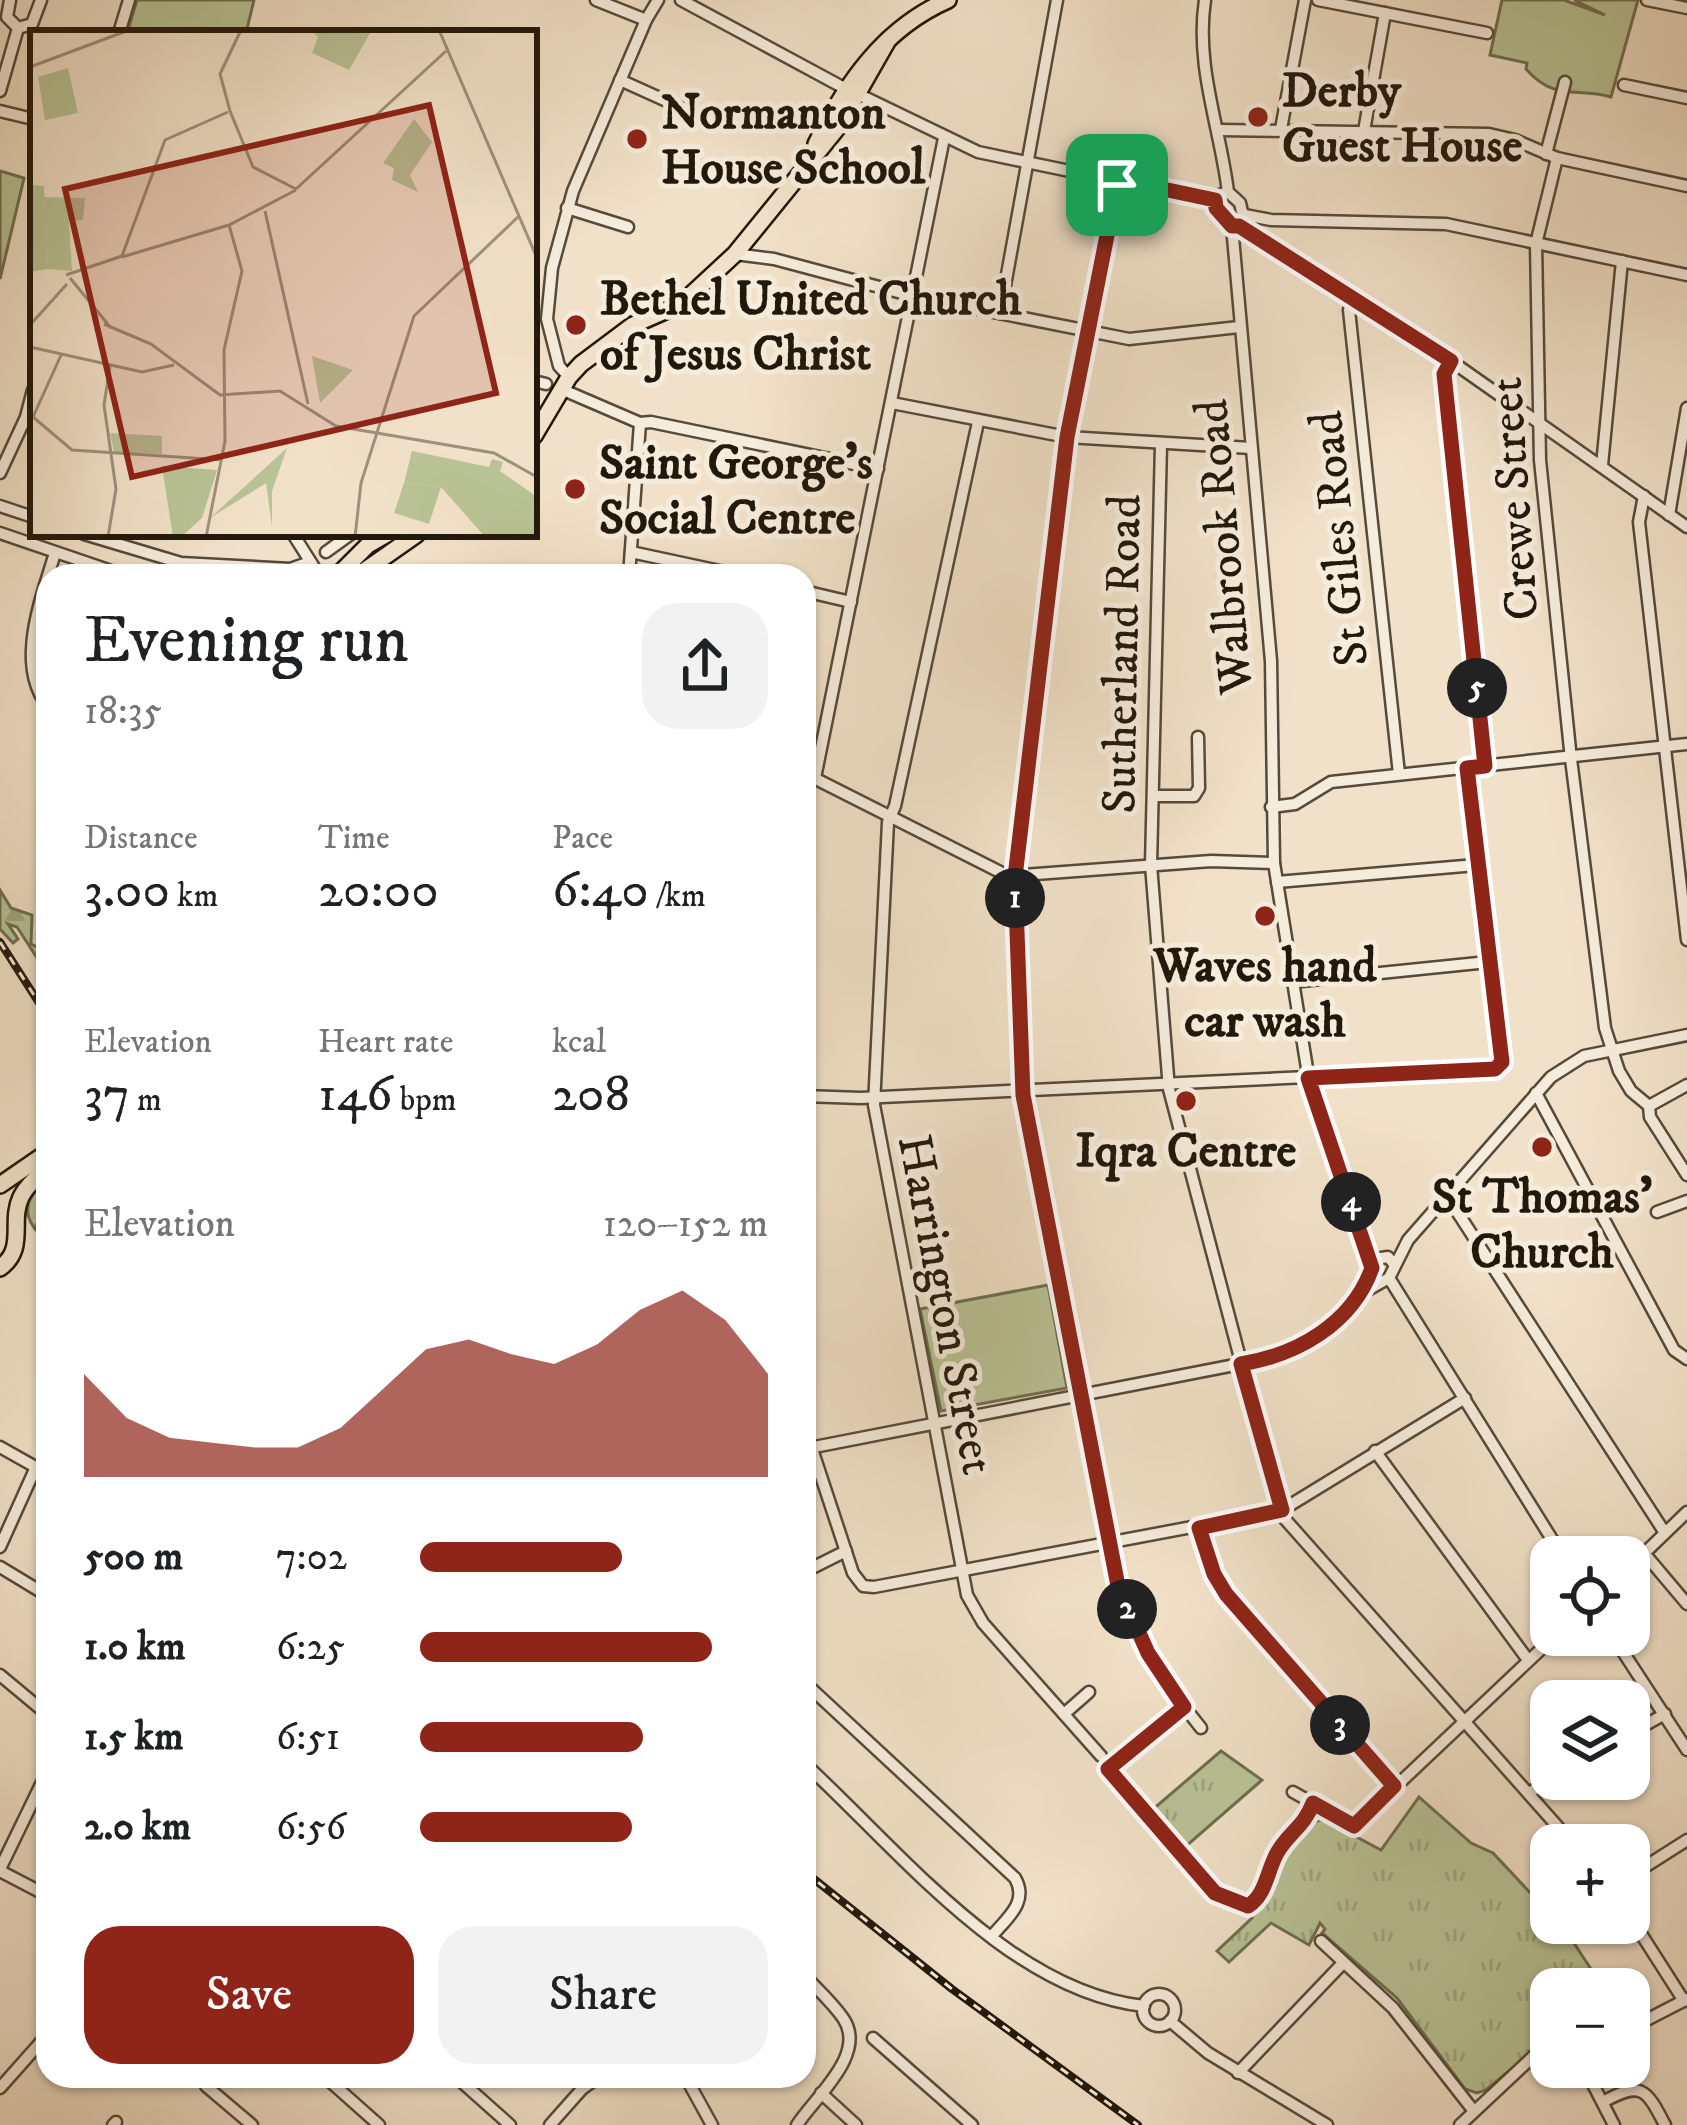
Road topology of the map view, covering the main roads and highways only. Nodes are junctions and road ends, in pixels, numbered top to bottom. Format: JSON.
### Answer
{"nodes":[{"id":1,"x":948,"y":0,"type":"edge"},
{"id":2,"x":552,"y":383,"type":"edge"},
{"id":3,"x":537,"y":427,"type":"edge"},
{"id":4,"x":383,"y":537,"type":"edge"},
{"id":5,"x":413,"y":537,"type":"edge"},
{"id":6,"x":348,"y":564,"type":"edge"},
{"id":7,"x":374,"y":564,"type":"edge"},
{"id":8,"x":36,"y":1160,"type":"edge"},
{"id":9,"x":36,"y":1180,"type":"edge"},
{"id":10,"x":0,"y":1185,"type":"edge"},
{"id":11,"x":0,"y":1205,"type":"edge"},
{"id":12,"x":17,"y":1226,"type":"junction"},
{"id":13,"x":0,"y":1268,"type":"edge"}],
"edges":[{"from":1,"to":2,"type":"highway"},
{"from":2,"to":3,"type":"highway"},
{"from":4,"to":6,"type":"highway"},
{"from":5,"to":7,"type":"highway"},
{"from":8,"to":10,"type":"highway"},
{"from":9,"to":12,"type":"highway"},
{"from":11,"to":12,"type":"highway"},
{"from":12,"to":13,"type":"highway"}]}
